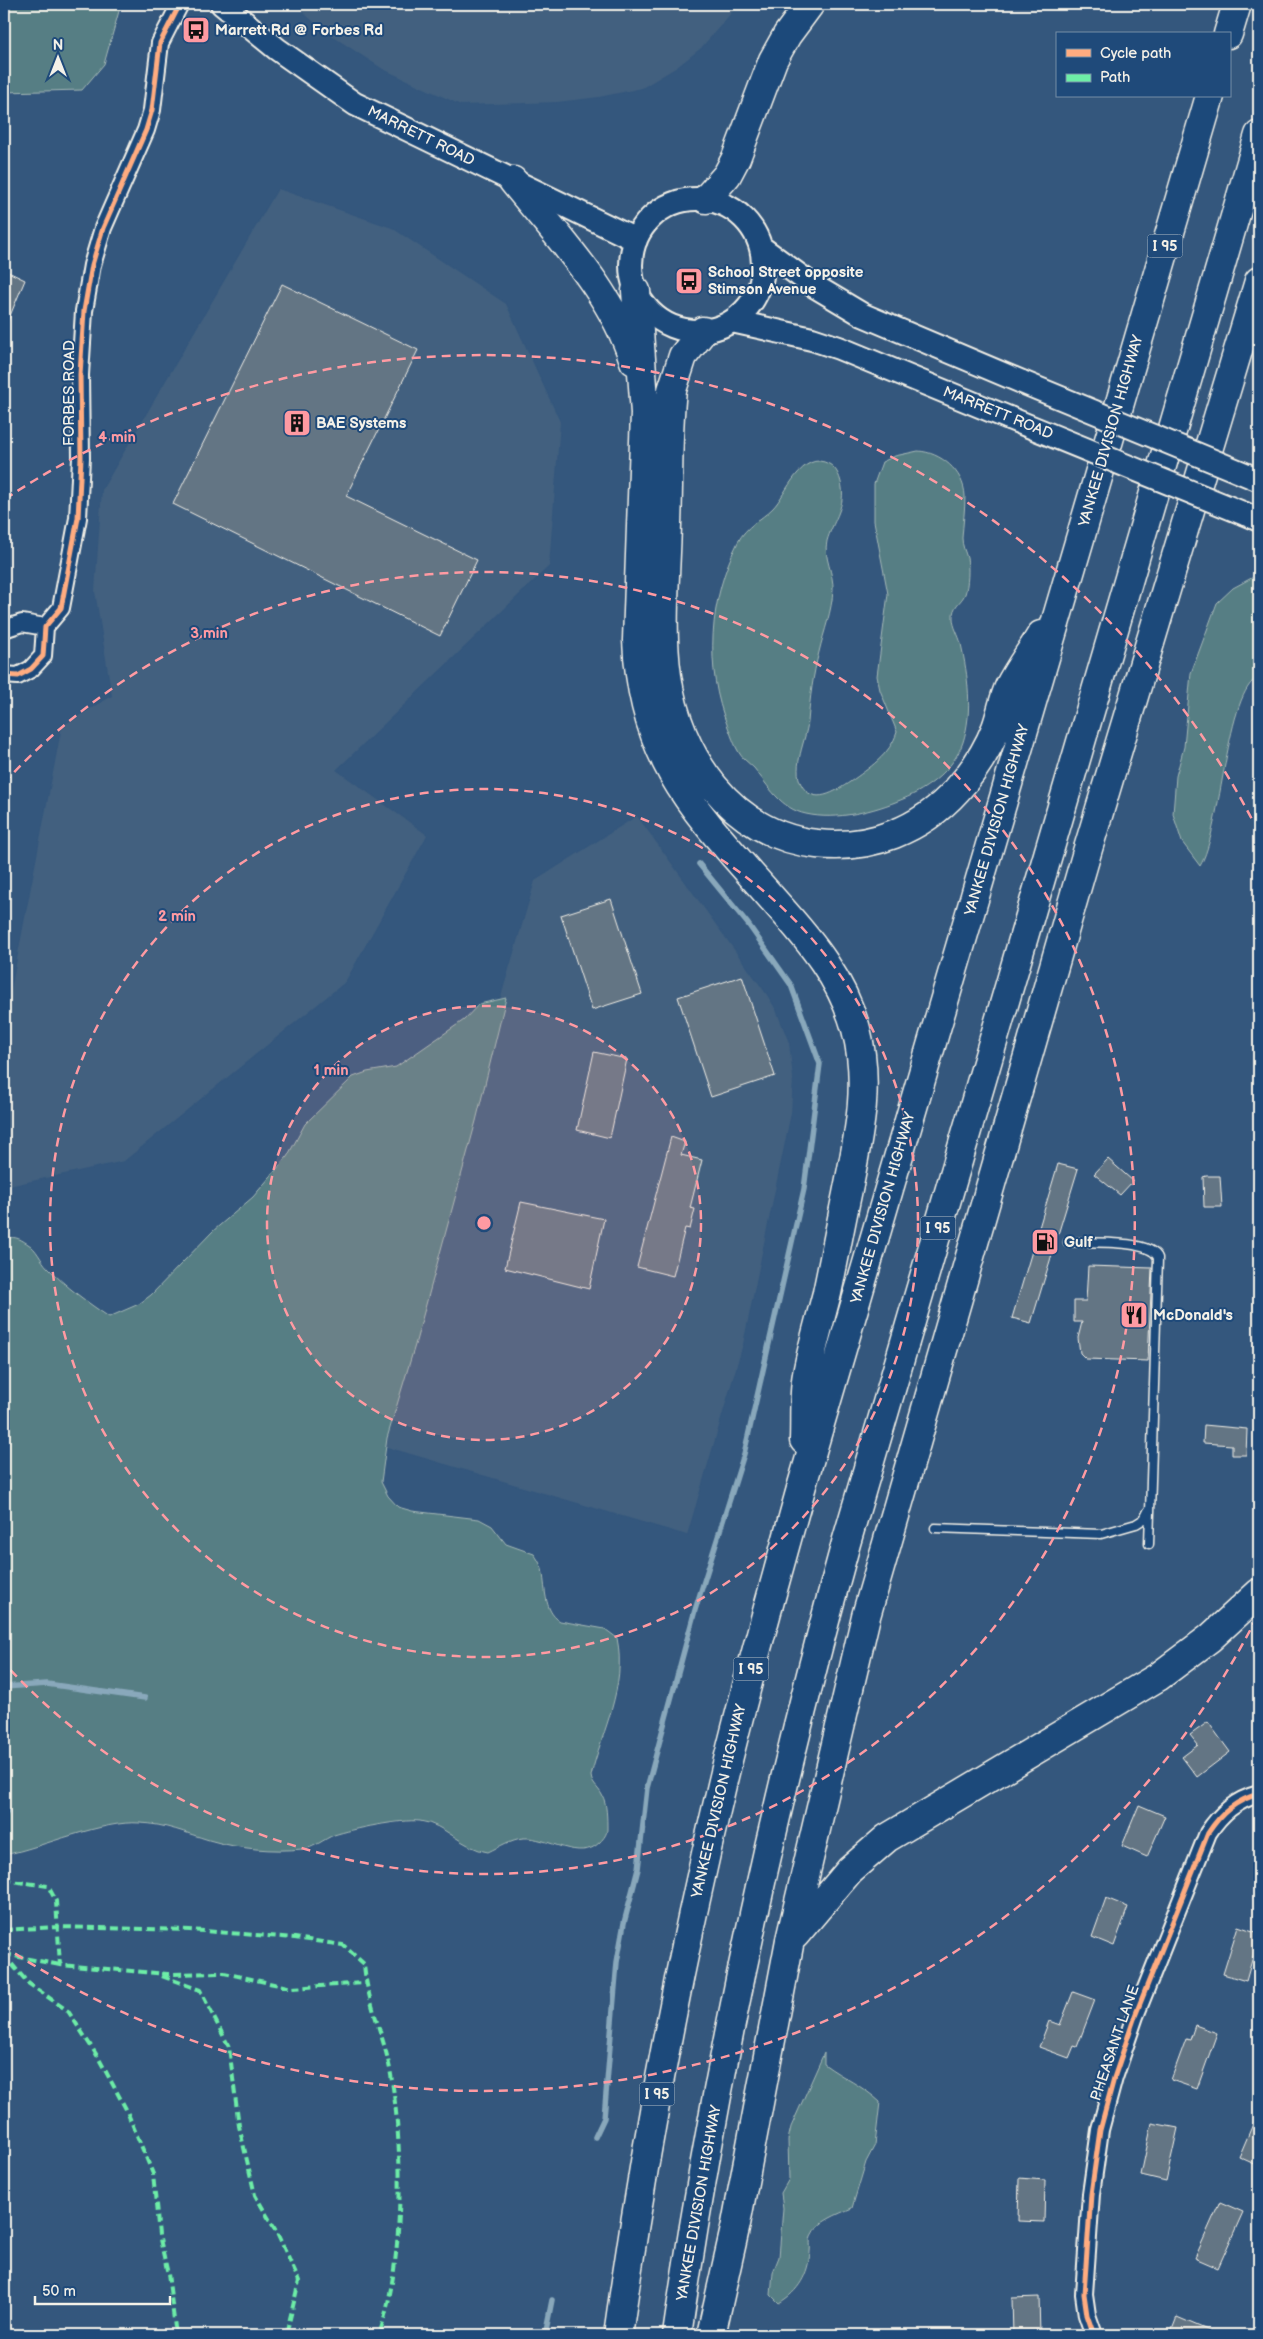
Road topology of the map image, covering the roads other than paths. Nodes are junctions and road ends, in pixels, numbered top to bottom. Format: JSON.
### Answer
{"nodes":[{"id":1,"x":180,"y":4,"type":"edge"},
{"id":2,"x":222,"y":4,"type":"edge"},
{"id":3,"x":810,"y":4,"type":"edge"},
{"id":4,"x":1237,"y":4,"type":"edge"},
{"id":5,"x":1229,"y":32,"type":"edge"},
{"id":6,"x":1209,"y":98,"type":"edge"},
{"id":7,"x":1259,"y":135,"type":"edge"},
{"id":8,"x":513,"y":181,"type":"junction"},
{"id":9,"x":706,"y":199,"type":"junction"},
{"id":10,"x":636,"y":240,"type":"junction"},
{"id":11,"x":762,"y":248,"type":"junction"},
{"id":12,"x":1259,"y":281,"type":"edge"},
{"id":13,"x":636,"y":291,"type":"junction"},
{"id":14,"x":1252,"y":318,"type":"edge"},
{"id":15,"x":732,"y":322,"type":"junction"},
{"id":16,"x":703,"y":331,"type":"junction"},
{"id":17,"x":645,"y":402,"type":"junction"},
{"id":18,"x":1258,"y":480,"type":"edge"},
{"id":19,"x":1252,"y":517,"type":"edge"},
{"id":20,"x":1061,"y":601,"type":"junction"},
{"id":21,"x":46,"y":627,"type":"junction"},
{"id":22,"x":4,"y":629,"type":"edge"},
{"id":23,"x":4,"y":675,"type":"edge"},
{"id":24,"x":1068,"y":1242,"type":"dead end"},
{"id":25,"x":802,"y":1484,"type":"junction"},
{"id":26,"x":1150,"y":1505,"type":"junction"},
{"id":27,"x":936,"y":1528,"type":"dead end"},
{"id":28,"x":1149,"y":1544,"type":"dead end"},
{"id":29,"x":1259,"y":1593,"type":"edge"},
{"id":30,"x":1259,"y":1794,"type":"edge"},
{"id":31,"x":790,"y":1940,"type":"junction"},
{"id":32,"x":618,"y":2335,"type":"edge"},
{"id":33,"x":677,"y":2335,"type":"edge"},
{"id":34,"x":711,"y":2335,"type":"edge"},
{"id":35,"x":1094,"y":2335,"type":"edge"}],
"edges":[{"from":1,"to":21,"type":"street","name":"FORBES ROAD"},
{"from":2,"to":8,"type":"main road","name":"MARRETT ROAD"},
{"from":3,"to":9,"type":"highway"},
{"from":4,"to":5,"type":"highway"},
{"from":6,"to":20,"type":"highway","name":"YANKEE DIVISION HIGHWAY","number":"I 95"},
{"from":7,"to":33,"type":"highway","name":"YANKEE DIVISION HIGHWAY","number":"I 95"},
{"from":8,"to":10,"type":"main road","name":"MARRETT ROAD"},
{"from":8,"to":17,"type":"highway"},
{"from":9,"to":10,"type":"main road"},
{"from":9,"to":11,"type":"main road"},
{"from":10,"to":13,"type":"main road"},
{"from":11,"to":15,"type":"main road"},
{"from":11,"to":18,"type":"main road","bridge":true},
{"from":12,"to":14,"type":"highway"},
{"from":13,"to":16,"type":"main road"},
{"from":13,"to":17,"type":"highway"},
{"from":14,"to":31,"type":"highway"},
{"from":15,"to":16,"type":"main road"},
{"from":15,"to":19,"type":"main road","name":"MARRETT ROAD","bridge":true},
{"from":16,"to":20,"type":"highway"},
{"from":17,"to":25,"type":"highway"},
{"from":20,"to":25,"type":"highway","name":"YANKEE DIVISION HIGHWAY","number":"I 95"},
{"from":21,"to":22,"type":"street"},
{"from":21,"to":23,"type":"street"},
{"from":24,"to":26,"type":"lane"},
{"from":25,"to":32,"type":"highway","name":"YANKEE DIVISION HIGHWAY","number":"I 95"},
{"from":26,"to":27,"type":"lane"},
{"from":26,"to":28,"type":"lane"},
{"from":29,"to":31,"type":"highway"},
{"from":30,"to":35,"type":"street","name":"PHEASANT LANE"},
{"from":31,"to":34,"type":"highway"}]}
